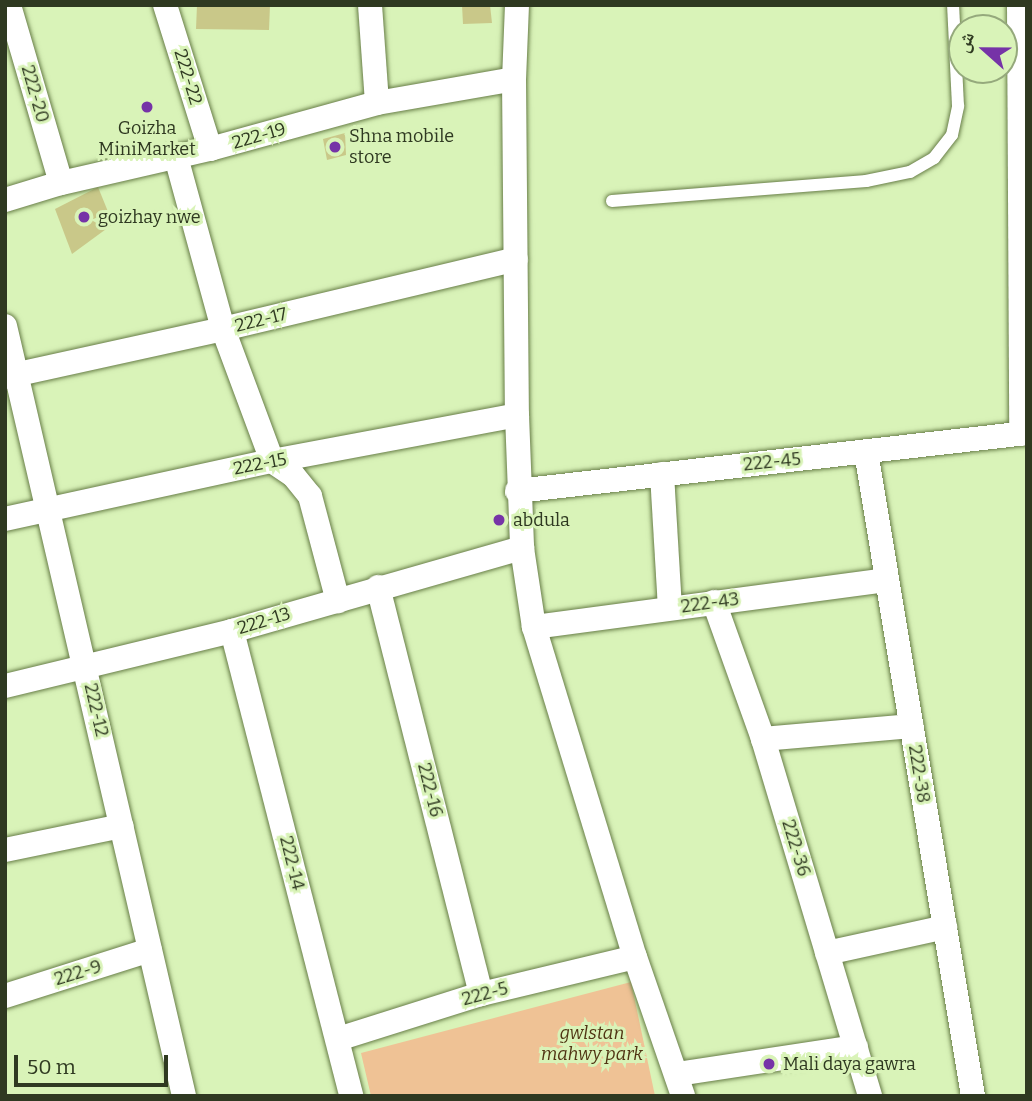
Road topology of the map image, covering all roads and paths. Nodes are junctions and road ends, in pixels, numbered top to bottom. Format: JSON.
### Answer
{"nodes":[{"id":1,"x":9,"y":5,"type":"edge"},
{"id":2,"x":165,"y":5,"type":"edge"},
{"id":3,"x":370,"y":5,"type":"edge"},
{"id":4,"x":517,"y":5,"type":"edge"},
{"id":5,"x":953,"y":5,"type":"edge"},
{"id":6,"x":1019,"y":5,"type":"edge"},
{"id":7,"x":1023,"y":39,"type":"edge"},
{"id":8,"x":514,"y":79,"type":"junction"},
{"id":9,"x":377,"y":103,"type":"junction"},
{"id":10,"x":1024,"y":134,"type":"edge"},
{"id":11,"x":210,"y":149,"type":"junction"},
{"id":12,"x":176,"y":157,"type":"junction"},
{"id":13,"x":61,"y":183,"type":"junction"},
{"id":14,"x":5,"y":200,"type":"edge"},
{"id":15,"x":612,"y":201,"type":"dead end"},
{"id":16,"x":516,"y":258,"type":"junction"},
{"id":17,"x":1023,"y":268,"type":"edge"},
{"id":18,"x":5,"y":326,"type":"edge"},
{"id":19,"x":223,"y":329,"type":"junction"},
{"id":20,"x":12,"y":376,"type":"edge"},
{"id":21,"x":517,"y":415,"type":"junction"},
{"id":22,"x":1024,"y":433,"type":"edge"},
{"id":23,"x":866,"y":452,"type":"junction"},
{"id":24,"x":272,"y":461,"type":"junction"},
{"id":25,"x":662,"y":474,"type":"junction"},
{"id":26,"x":517,"y":491,"type":"junction"},
{"id":27,"x":50,"y":509,"type":"junction"},
{"id":28,"x":5,"y":519,"type":"edge"},
{"id":29,"x":522,"y":548,"type":"junction"},
{"id":30,"x":887,"y":580,"type":"junction"},
{"id":31,"x":378,"y":587,"type":"junction"},
{"id":32,"x":338,"y":601,"type":"junction"},
{"id":33,"x":714,"y":602,"type":"junction"},
{"id":34,"x":670,"y":608,"type":"junction"},
{"id":35,"x":534,"y":626,"type":"junction"},
{"id":36,"x":232,"y":631,"type":"junction"},
{"id":37,"x":86,"y":664,"type":"junction"},
{"id":38,"x":5,"y":686,"type":"edge"},
{"id":39,"x":911,"y":726,"type":"junction"},
{"id":40,"x":763,"y":739,"type":"junction"},
{"id":41,"x":122,"y":826,"type":"junction"},
{"id":42,"x":5,"y":850,"type":"edge"},
{"id":43,"x":945,"y":927,"type":"junction"},
{"id":44,"x":150,"y":950,"type":"junction"},
{"id":45,"x":827,"y":953,"type":"junction"},
{"id":46,"x":635,"y":957,"type":"junction"},
{"id":47,"x":481,"y":994,"type":"junction"},
{"id":48,"x":5,"y":996,"type":"edge"},
{"id":49,"x":338,"y":1039,"type":"junction"},
{"id":50,"x":856,"y":1047,"type":"junction"},
{"id":51,"x":680,"y":1085,"type":"edge"},
{"id":52,"x":184,"y":1096,"type":"edge"},
{"id":53,"x":351,"y":1096,"type":"edge"},
{"id":54,"x":870,"y":1096,"type":"edge"},
{"id":55,"x":973,"y":1096,"type":"edge"}],
"edges":[{"from":1,"to":13,"type":"street","name":"222-20"},
{"from":2,"to":11,"type":"street","name":"222-22"},
{"from":3,"to":9,"type":"street"},
{"from":4,"to":8,"type":"street"},
{"from":5,"to":15,"type":"lane"},
{"from":6,"to":7,"type":"street"},
{"from":7,"to":10,"type":"street"},
{"from":8,"to":9,"type":"street","name":"222-19"},
{"from":8,"to":16,"type":"street"},
{"from":9,"to":11,"type":"street","name":"222-19"},
{"from":10,"to":17,"type":"street"},
{"from":11,"to":12,"type":"street","name":"222-19"},
{"from":12,"to":13,"type":"street","name":"222-19"},
{"from":12,"to":19,"type":"street"},
{"from":13,"to":14,"type":"street","name":"222-19"},
{"from":16,"to":19,"type":"street","name":"222-17"},
{"from":16,"to":21,"type":"street"},
{"from":17,"to":22,"type":"street"},
{"from":18,"to":20,"type":"street","name":"222-12"},
{"from":19,"to":20,"type":"street","name":"222-17"},
{"from":19,"to":24,"type":"street"},
{"from":20,"to":27,"type":"street","name":"222-12"},
{"from":21,"to":24,"type":"street","name":"222-15"},
{"from":21,"to":26,"type":"street"},
{"from":22,"to":23,"type":"street","name":"222-45"},
{"from":23,"to":25,"type":"street","name":"222-45"},
{"from":23,"to":30,"type":"street","name":"222-38"},
{"from":24,"to":27,"type":"street","name":"222-15"},
{"from":24,"to":32,"type":"street"},
{"from":25,"to":26,"type":"street","name":"222-45"},
{"from":25,"to":34,"type":"street"},
{"from":26,"to":29,"type":"street"},
{"from":27,"to":28,"type":"street","name":"222-15"},
{"from":27,"to":37,"type":"street","name":"222-12"},
{"from":29,"to":31,"type":"street","name":"222-13"},
{"from":29,"to":35,"type":"street"},
{"from":30,"to":33,"type":"street","name":"222-43"},
{"from":30,"to":39,"type":"street","name":"222-38"},
{"from":31,"to":32,"type":"street","name":"222-13"},
{"from":31,"to":47,"type":"street","name":"222-16"},
{"from":32,"to":36,"type":"street","name":"222-13"},
{"from":33,"to":34,"type":"street","name":"222-43"},
{"from":33,"to":40,"type":"street","name":"222-36"},
{"from":34,"to":35,"type":"street","name":"222-43"},
{"from":35,"to":46,"type":"street"},
{"from":36,"to":37,"type":"street","name":"222-13"},
{"from":36,"to":49,"type":"street","name":"222-14"},
{"from":37,"to":38,"type":"street","name":"222-13"},
{"from":37,"to":41,"type":"street","name":"222-12"},
{"from":39,"to":40,"type":"street"},
{"from":39,"to":43,"type":"street","name":"222-38"},
{"from":40,"to":45,"type":"street","name":"222-36"},
{"from":41,"to":42,"type":"street"},
{"from":41,"to":44,"type":"street","name":"222-12"},
{"from":43,"to":45,"type":"street"},
{"from":43,"to":55,"type":"street","name":"222-38"},
{"from":44,"to":48,"type":"street","name":"222-9"},
{"from":44,"to":52,"type":"street","name":"222-12"},
{"from":45,"to":50,"type":"street","name":"222-36"},
{"from":46,"to":47,"type":"street","name":"222-5"},
{"from":46,"to":51,"type":"street"},
{"from":47,"to":49,"type":"street","name":"222-5"},
{"from":49,"to":53,"type":"street","name":"222-14"},
{"from":50,"to":51,"type":"street"},
{"from":50,"to":54,"type":"street","name":"222-36"}]}
